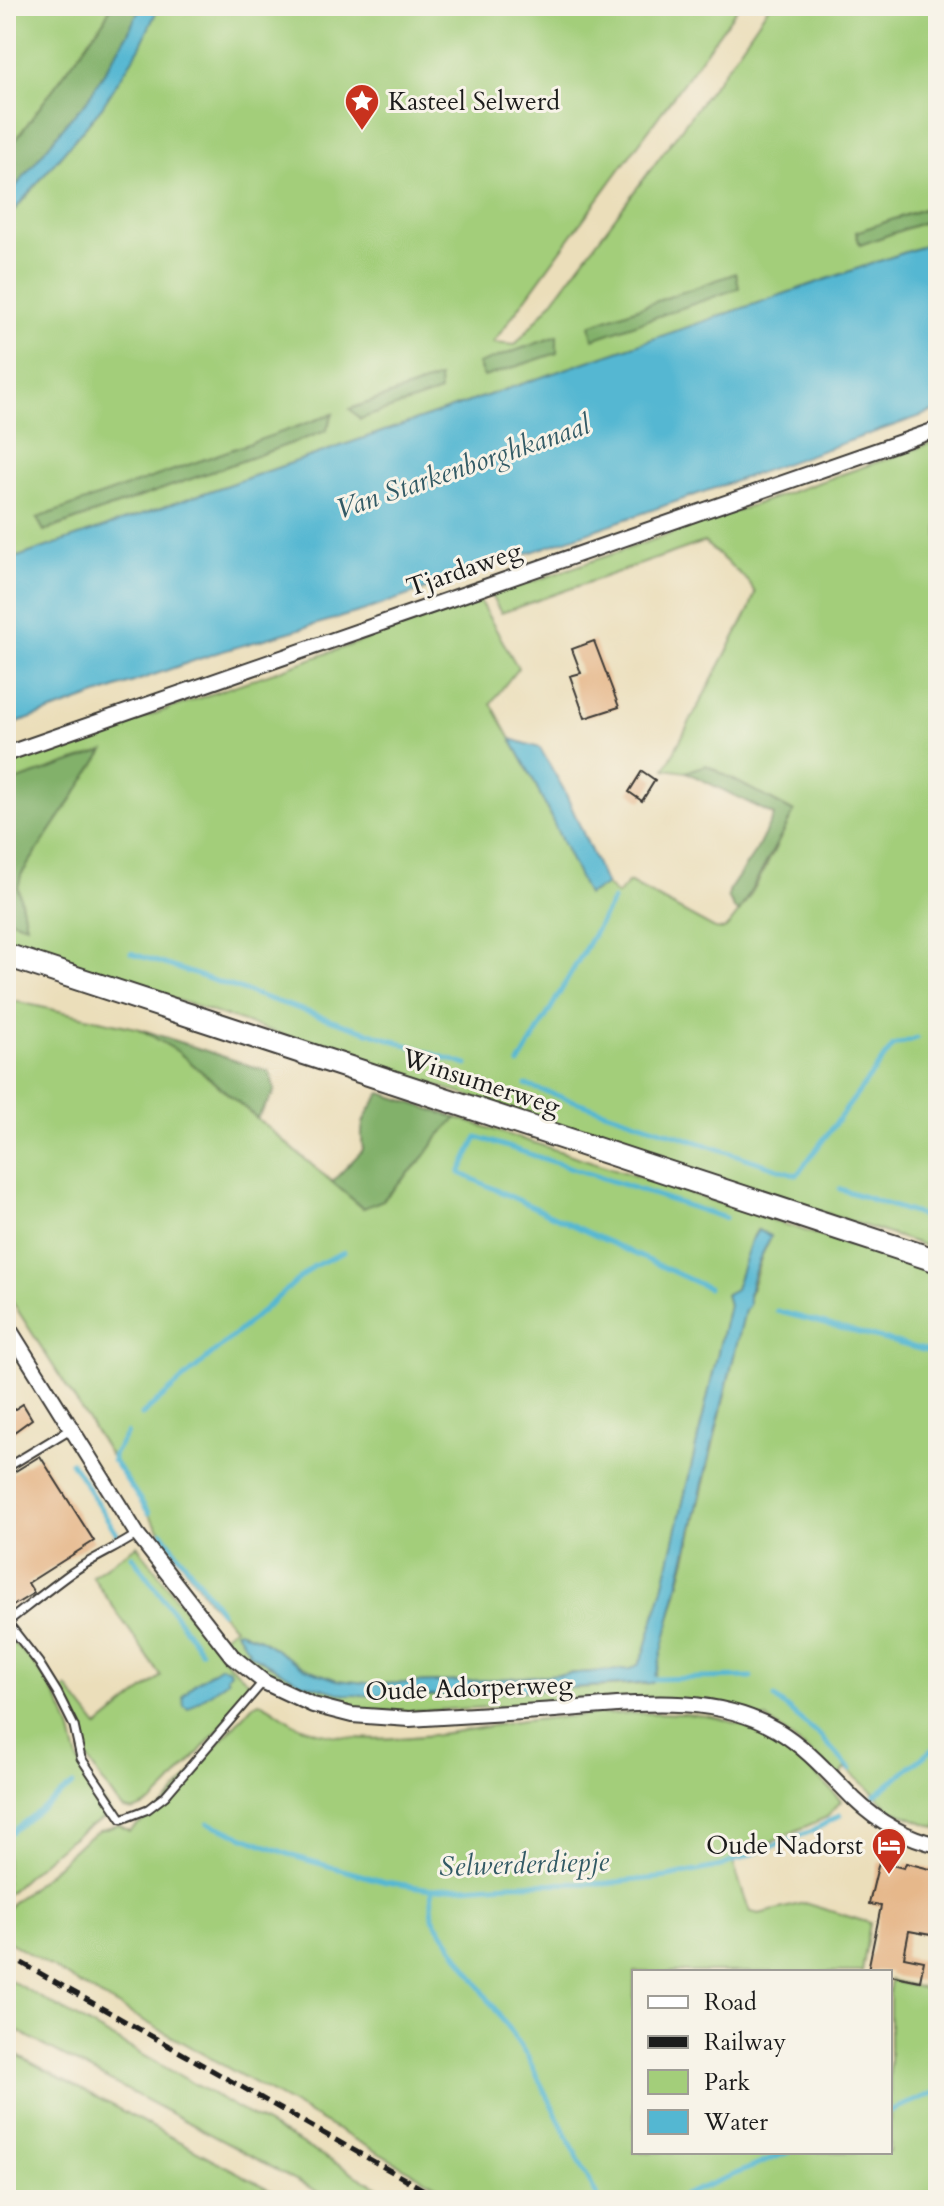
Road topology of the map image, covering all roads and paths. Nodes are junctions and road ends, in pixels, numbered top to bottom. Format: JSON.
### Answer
{"nodes":[{"id":1,"x":938,"y":429,"type":"edge"},
{"id":2,"x":6,"y":754,"type":"edge"},
{"id":3,"x":6,"y":955,"type":"edge"},
{"id":4,"x":938,"y":1261,"type":"edge"},
{"id":5,"x":6,"y":1324,"type":"edge"},
{"id":6,"x":72,"y":1428,"type":"junction"},
{"id":7,"x":6,"y":1468,"type":"edge"},
{"id":8,"x":137,"y":1534,"type":"junction"},
{"id":9,"x":6,"y":1623,"type":"edge"},
{"id":10,"x":264,"y":1682,"type":"junction"},
{"id":11,"x":938,"y":1845,"type":"edge"}],
"edges":[{"from":1,"to":2,"type":"street","name":"Tjardaweg"},
{"from":3,"to":4,"type":"main road","name":"Winsumerweg"},
{"from":5,"to":6,"type":"street","name":"Oude Adorperweg"},
{"from":6,"to":7,"type":"lane"},
{"from":6,"to":8,"type":"street","name":"Oude Adorperweg"},
{"from":8,"to":9,"type":"lane"},
{"from":8,"to":10,"type":"street","name":"Oude Adorperweg"},
{"from":9,"to":10,"type":"lane"},
{"from":10,"to":11,"type":"street","name":"Oude Adorperweg"}]}
